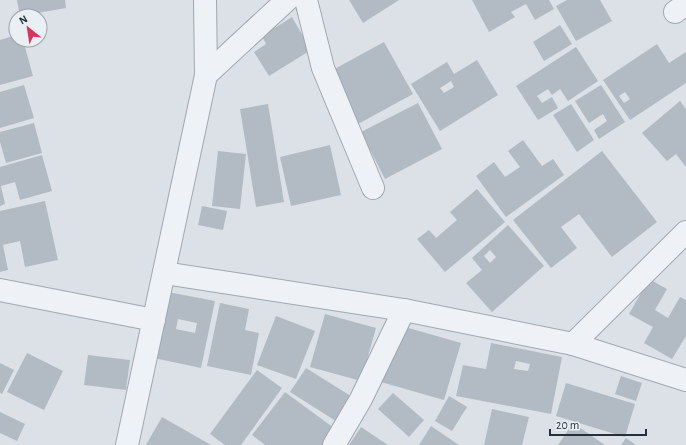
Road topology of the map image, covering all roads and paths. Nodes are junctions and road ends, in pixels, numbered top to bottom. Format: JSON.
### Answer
{"nodes":[{"id":1,"x":205,"y":0,"type":"edge"},
{"id":2,"x":287,"y":0,"type":"edge"},
{"id":3,"x":306,"y":0,"type":"edge"},
{"id":4,"x":206,"y":75,"type":"junction"},
{"id":5,"x":373,"y":188,"type":"dead end"},
{"id":6,"x":686,"y":232,"type":"edge"},
{"id":7,"x":164,"y":273,"type":"junction"},
{"id":8,"x":0,"y":290,"type":"edge"},
{"id":9,"x":404,"y":310,"type":"junction"},
{"id":10,"x":154,"y":320,"type":"junction"},
{"id":11,"x":573,"y":344,"type":"junction"},
{"id":12,"x":686,"y":380,"type":"edge"},
{"id":13,"x":127,"y":445,"type":"edge"},
{"id":14,"x":334,"y":445,"type":"edge"}],
"edges":[{"from":1,"to":4,"type":"street"},
{"from":2,"to":4,"type":"street"},
{"from":3,"to":5,"type":"street"},
{"from":4,"to":7,"type":"street"},
{"from":6,"to":11,"type":"street"},
{"from":7,"to":9,"type":"street"},
{"from":7,"to":10,"type":"street"},
{"from":8,"to":10,"type":"street"},
{"from":9,"to":11,"type":"street"},
{"from":9,"to":14,"type":"street"},
{"from":10,"to":13,"type":"street"},
{"from":11,"to":12,"type":"street"}]}
